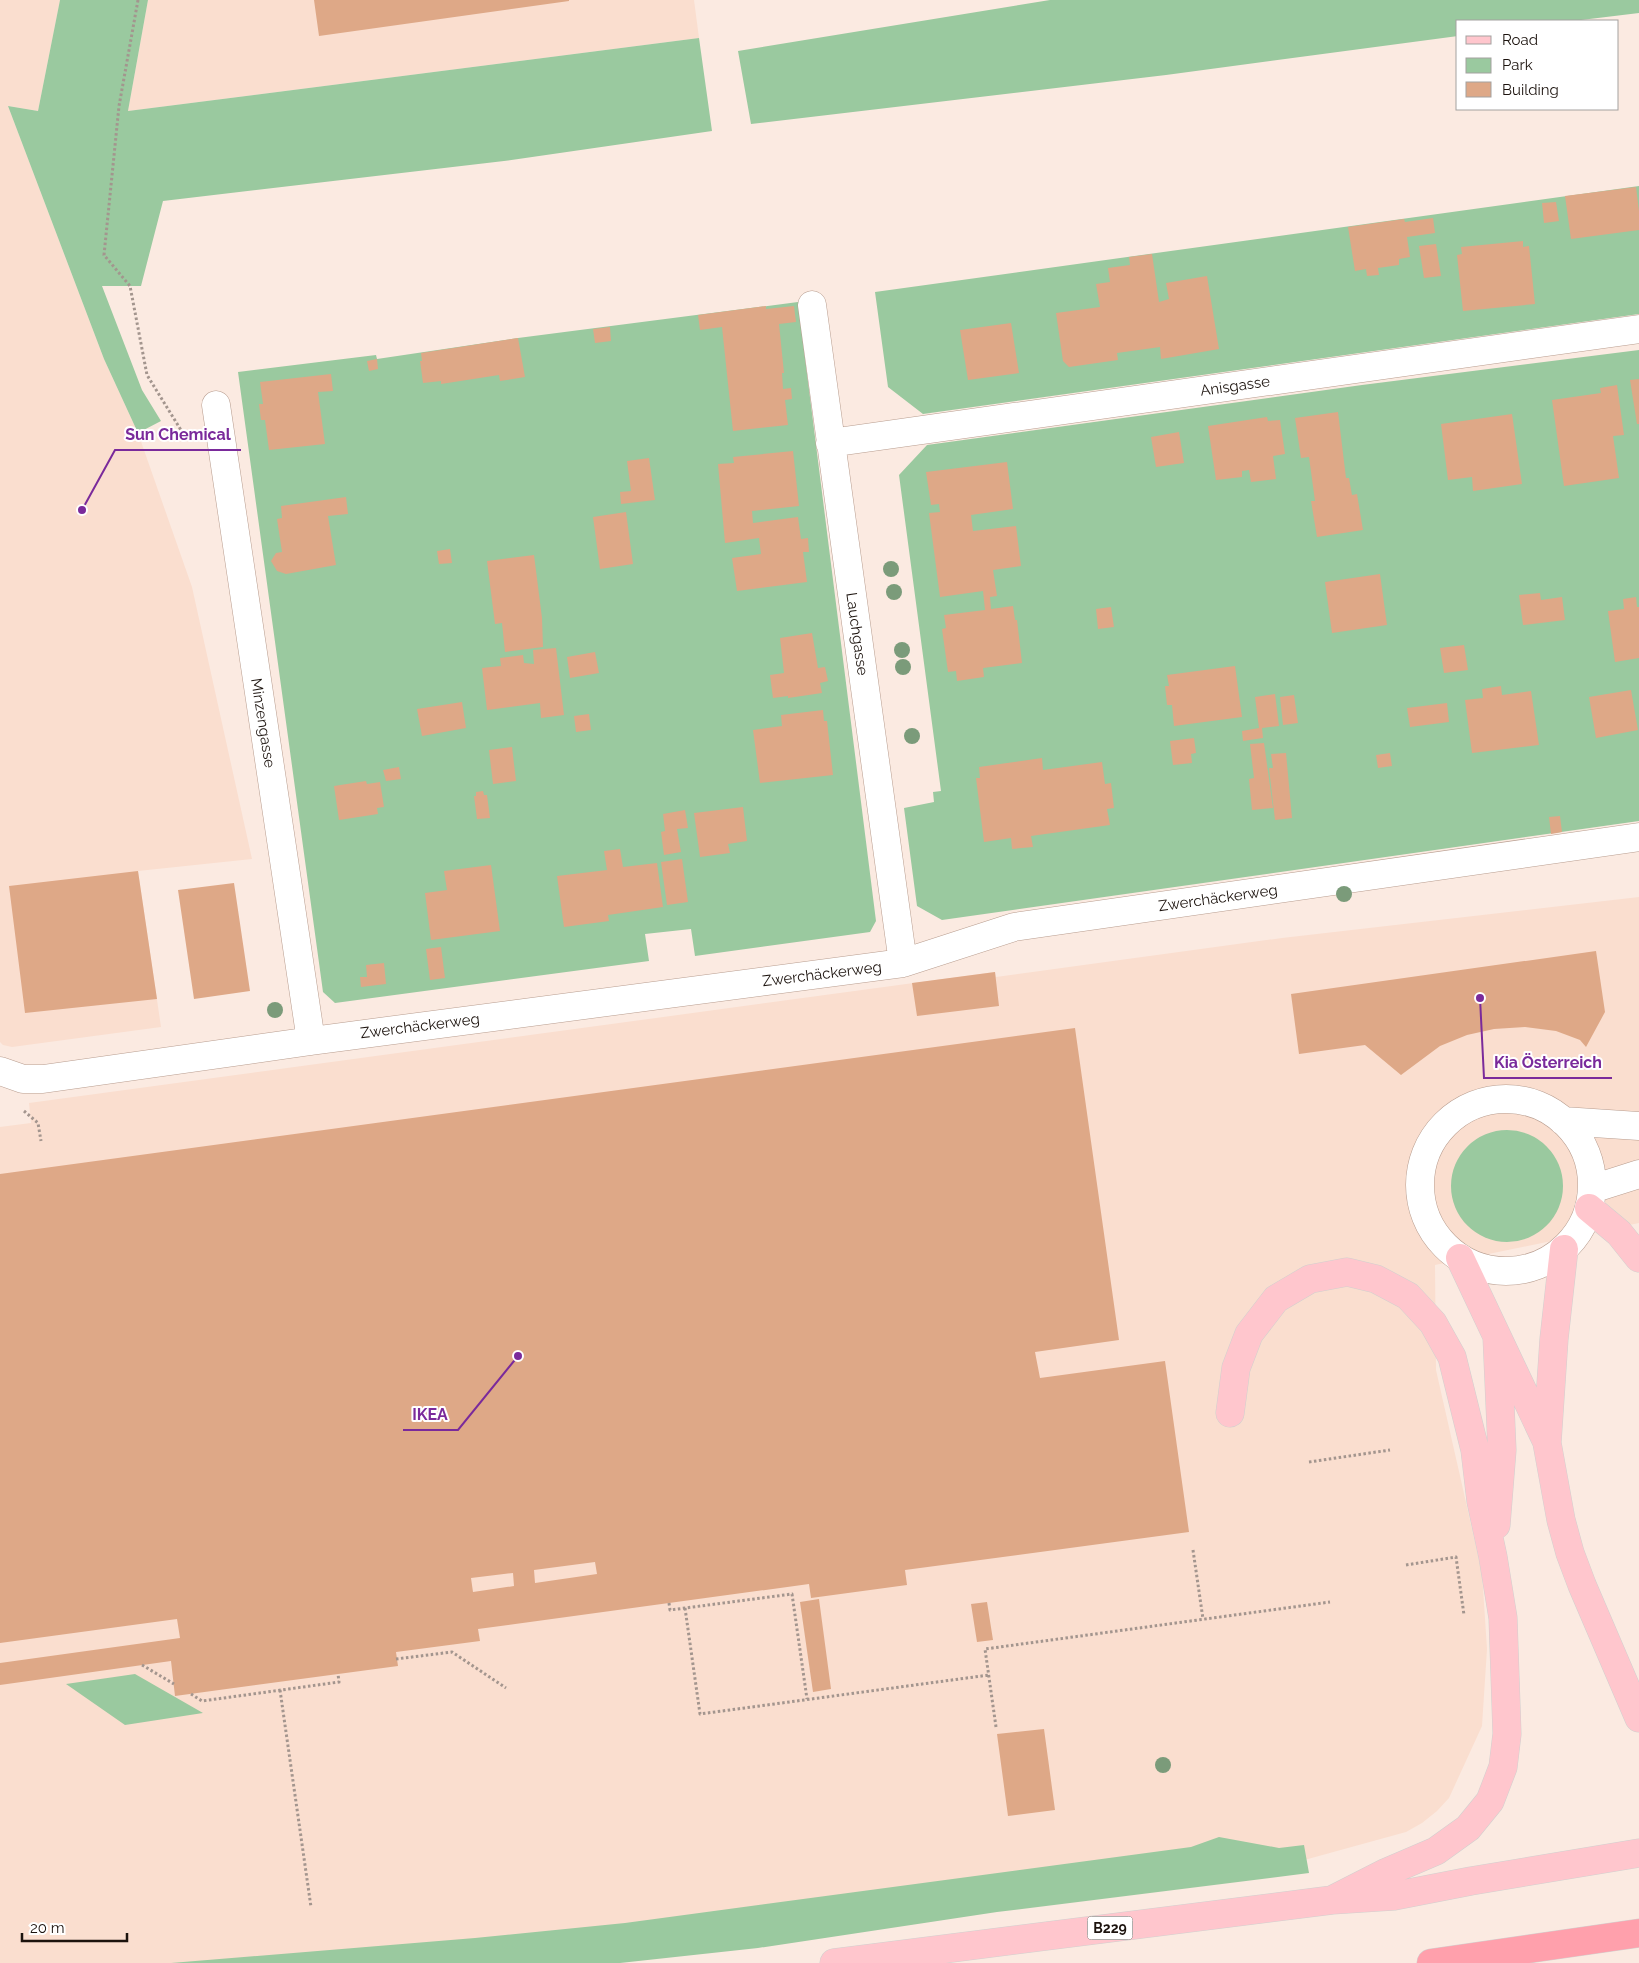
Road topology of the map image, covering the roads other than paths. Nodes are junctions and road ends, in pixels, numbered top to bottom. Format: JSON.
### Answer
{"nodes":[{"id":1,"x":812,"y":305,"type":"dead end"},
{"id":2,"x":1639,"y":329,"type":"edge"},
{"id":3,"x":216,"y":405,"type":"dead end"},
{"id":4,"x":830,"y":443,"type":"junction"},
{"id":5,"x":1639,"y":837,"type":"edge"},
{"id":6,"x":903,"y":964,"type":"junction"},
{"id":7,"x":311,"y":1041,"type":"junction"},
{"id":8,"x":0,"y":1071,"type":"edge"},
{"id":9,"x":1563,"y":1121,"type":"junction"},
{"id":10,"x":1639,"y":1126,"type":"edge"},
{"id":11,"x":1639,"y":1174,"type":"edge"},
{"id":12,"x":1590,"y":1199,"type":"junction"},
{"id":13,"x":1564,"y":1248,"type":"junction"},
{"id":14,"x":1460,"y":1258,"type":"junction"},
{"id":15,"x":1639,"y":1258,"type":"edge"},
{"id":16,"x":1497,"y":1337,"type":"junction"},
{"id":17,"x":1230,"y":1413,"type":"dead end"},
{"id":18,"x":1547,"y":1443,"type":"junction"},
{"id":19,"x":1493,"y":1557,"type":"junction"},
{"id":20,"x":1639,"y":1718,"type":"edge"},
{"id":21,"x":1639,"y":1853,"type":"edge"},
{"id":22,"x":1332,"y":1900,"type":"junction"},
{"id":23,"x":1639,"y":1933,"type":"edge"},
{"id":24,"x":834,"y":1963,"type":"edge"},
{"id":25,"x":1431,"y":1963,"type":"edge"}],
"edges":[{"from":1,"to":4,"type":"street","name":"Lauchgasse"},
{"from":2,"to":4,"type":"street","name":"Anisgasse"},
{"from":3,"to":7,"type":"street","name":"Minzengasse"},
{"from":4,"to":6,"type":"street","name":"Lauchgasse"},
{"from":5,"to":6,"type":"street","name":"Zwerchäckerweg"},
{"from":6,"to":7,"type":"street","name":"Zwerchäckerweg"},
{"from":7,"to":8,"type":"street","name":"Zwerchäckerweg"},
{"from":9,"to":10,"type":"street"},
{"from":9,"to":12,"type":"street"},
{"from":9,"to":14,"type":"street"},
{"from":11,"to":12,"type":"street"},
{"from":12,"to":13,"type":"street"},
{"from":12,"to":15,"type":"main road"},
{"from":13,"to":14,"type":"street"},
{"from":13,"to":18,"type":"main road"},
{"from":14,"to":16,"type":"main road"},
{"from":16,"to":18,"type":"main road"},
{"from":16,"to":19,"type":"main road"},
{"from":17,"to":19,"type":"main road"},
{"from":18,"to":20,"type":"main road"},
{"from":19,"to":22,"type":"main road"},
{"from":21,"to":22,"type":"main road","number":"B229"},
{"from":22,"to":24,"type":"main road","number":"B229"},
{"from":23,"to":25,"type":"highway"}]}
